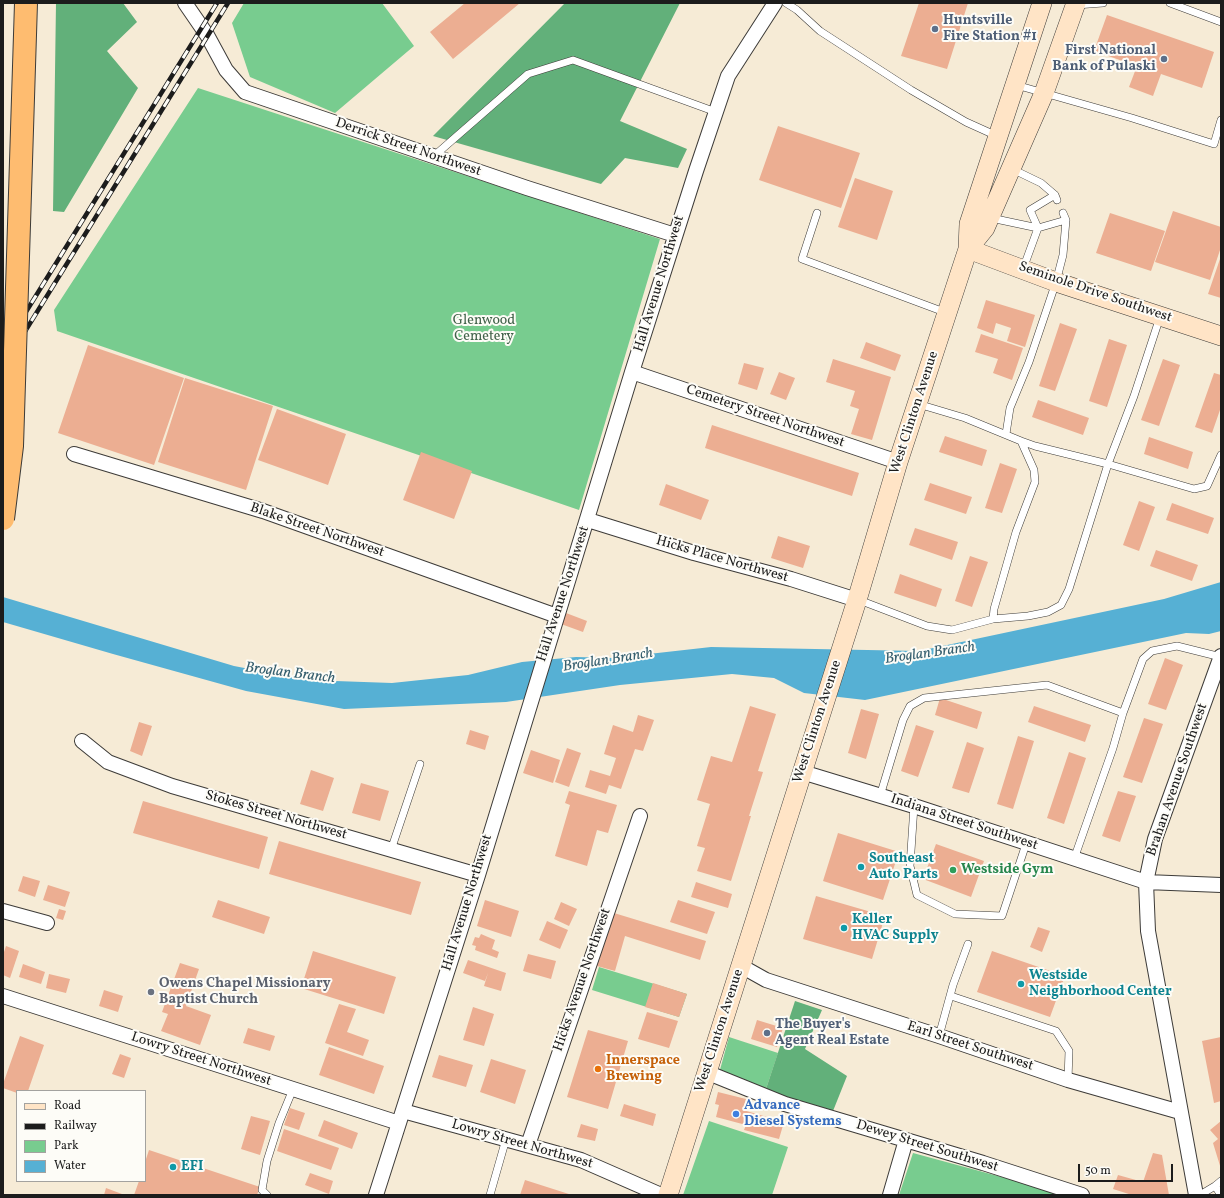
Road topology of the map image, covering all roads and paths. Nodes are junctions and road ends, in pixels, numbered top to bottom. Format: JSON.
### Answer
{"nodes":[{"id":1,"x":26,"y":3,"type":"edge"},
{"id":2,"x":185,"y":3,"type":"edge"},
{"id":3,"x":775,"y":3,"type":"edge"},
{"id":4,"x":786,"y":3,"type":"edge"},
{"id":5,"x":1042,"y":3,"type":"edge"},
{"id":6,"x":1103,"y":3,"type":"edge"},
{"id":7,"x":1170,"y":3,"type":"edge"},
{"id":8,"x":1076,"y":4,"type":"edge"},
{"id":9,"x":1221,"y":22,"type":"edge"},
{"id":10,"x":1014,"y":85,"type":"junction"},
{"id":11,"x":1044,"y":94,"type":"junction"},
{"id":12,"x":716,"y":112,"type":"junction"},
{"id":13,"x":1221,"y":120,"type":"edge"},
{"id":14,"x":997,"y":136,"type":"junction"},
{"id":15,"x":434,"y":156,"type":"junction"},
{"id":16,"x":1011,"y":169,"type":"junction"},
{"id":17,"x":817,"y":213,"type":"dead end"},
{"id":18,"x":990,"y":218,"type":"junction"},
{"id":19,"x":1038,"y":228,"type":"junction"},
{"id":20,"x":675,"y":235,"type":"junction"},
{"id":21,"x":968,"y":249,"type":"junction"},
{"id":22,"x":1023,"y":270,"type":"junction"},
{"id":23,"x":1056,"y":282,"type":"junction"},
{"id":24,"x":947,"y":313,"type":"junction"},
{"id":25,"x":1160,"y":315,"type":"junction"},
{"id":26,"x":1221,"y":336,"type":"edge"},
{"id":27,"x":632,"y":372,"type":"junction"},
{"id":28,"x":918,"y":404,"type":"junction"},
{"id":29,"x":1006,"y":434,"type":"junction"},
{"id":30,"x":1021,"y":441,"type":"junction"},
{"id":31,"x":74,"y":454,"type":"dead end"},
{"id":32,"x":1221,"y":455,"type":"edge"},
{"id":33,"x":898,"y":462,"type":"junction"},
{"id":34,"x":1108,"y":464,"type":"junction"},
{"id":35,"x":3,"y":520,"type":"edge"},
{"id":36,"x":588,"y":520,"type":"junction"},
{"id":37,"x":857,"y":600,"type":"junction"},
{"id":38,"x":557,"y":616,"type":"junction"},
{"id":39,"x":993,"y":620,"type":"junction"},
{"id":40,"x":1221,"y":656,"type":"edge"},
{"id":41,"x":1123,"y":713,"type":"junction"},
{"id":42,"x":82,"y":741,"type":"dead end"},
{"id":43,"x":420,"y":764,"type":"dead end"},
{"id":44,"x":802,"y":772,"type":"junction"},
{"id":45,"x":880,"y":796,"type":"junction"},
{"id":46,"x":914,"y":806,"type":"junction"},
{"id":47,"x":640,"y":816,"type":"dead end"},
{"id":48,"x":1026,"y":844,"type":"junction"},
{"id":49,"x":391,"y":850,"type":"junction"},
{"id":50,"x":1074,"y":860,"type":"junction"},
{"id":51,"x":478,"y":875,"type":"junction"},
{"id":52,"x":1146,"y":882,"type":"junction"},
{"id":53,"x":1221,"y":885,"type":"edge"},
{"id":54,"x":3,"y":911,"type":"edge"},
{"id":55,"x":47,"y":923,"type":"dead end"},
{"id":56,"x":968,"y":944,"type":"dead end"},
{"id":57,"x":741,"y":966,"type":"junction"},
{"id":58,"x":3,"y":996,"type":"edge"},
{"id":59,"x":951,"y":996,"type":"junction"},
{"id":60,"x":939,"y":1036,"type":"junction"},
{"id":61,"x":706,"y":1072,"type":"junction"},
{"id":62,"x":1068,"y":1080,"type":"junction"},
{"id":63,"x":293,"y":1089,"type":"junction"},
{"id":64,"x":1180,"y":1112,"type":"junction"},
{"id":65,"x":401,"y":1117,"type":"junction"},
{"id":66,"x":506,"y":1139,"type":"junction"},
{"id":67,"x":906,"y":1140,"type":"junction"},
{"id":68,"x":528,"y":1145,"type":"junction"},
{"id":69,"x":1221,"y":1181,"type":"edge"},
{"id":70,"x":1215,"y":1186,"type":"junction"},
{"id":71,"x":267,"y":1195,"type":"edge"},
{"id":72,"x":376,"y":1195,"type":"edge"},
{"id":73,"x":490,"y":1195,"type":"edge"},
{"id":74,"x":661,"y":1195,"type":"edge"},
{"id":75,"x":668,"y":1195,"type":"edge"},
{"id":76,"x":890,"y":1195,"type":"edge"},
{"id":77,"x":1082,"y":1195,"type":"edge"},
{"id":78,"x":1196,"y":1195,"type":"edge"},
{"id":79,"x":1200,"y":1195,"type":"edge"},
{"id":80,"x":1221,"y":1195,"type":"edge"}],
"edges":[{"from":1,"to":35,"type":"highway","bridge":true},
{"from":2,"to":15,"type":"street","name":"Derrick Street Northwest"},
{"from":3,"to":12,"type":"street","name":"Hall Avenue Northwest"},
{"from":4,"to":14,"type":"lane"},
{"from":5,"to":10,"type":"street","name":"West Clinton Avenue"},
{"from":6,"to":8,"type":"lane"},
{"from":7,"to":9,"type":"lane"},
{"from":8,"to":11,"type":"street","name":"West Clinton Avenue"},
{"from":10,"to":11,"type":"lane"},
{"from":10,"to":14,"type":"street","name":"West Clinton Avenue"},
{"from":11,"to":13,"type":"lane"},
{"from":11,"to":16,"type":"street","name":"West Clinton Avenue"},
{"from":12,"to":15,"type":"lane"},
{"from":12,"to":20,"type":"street","name":"Hall Avenue Northwest"},
{"from":14,"to":21,"type":"street","name":"West Clinton Avenue"},
{"from":15,"to":20,"type":"street","name":"Derrick Street Northwest"},
{"from":16,"to":18,"type":"street","name":"West Clinton Avenue"},
{"from":16,"to":19,"type":"lane"},
{"from":17,"to":24,"type":"lane"},
{"from":18,"to":19,"type":"lane"},
{"from":18,"to":21,"type":"street","name":"West Clinton Avenue"},
{"from":19,"to":22,"type":"lane"},
{"from":19,"to":23,"type":"lane"},
{"from":20,"to":27,"type":"street","name":"Hall Avenue Northwest"},
{"from":21,"to":22,"type":"street","name":"Seminole Drive Southwest"},
{"from":21,"to":24,"type":"street","name":"West Clinton Avenue"},
{"from":22,"to":23,"type":"street","name":"Seminole Drive Southwest"},
{"from":23,"to":25,"type":"street","name":"Seminole Drive Southwest"},
{"from":23,"to":29,"type":"lane"},
{"from":24,"to":28,"type":"street","name":"West Clinton Avenue"},
{"from":25,"to":26,"type":"street","name":"Seminole Drive Southwest"},
{"from":25,"to":34,"type":"lane"},
{"from":27,"to":33,"type":"street","name":"Cemetery Street Northwest"},
{"from":27,"to":36,"type":"street","name":"Hall Avenue Northwest"},
{"from":28,"to":29,"type":"lane"},
{"from":28,"to":33,"type":"street","name":"West Clinton Avenue"},
{"from":29,"to":30,"type":"lane"},
{"from":30,"to":34,"type":"lane"},
{"from":30,"to":39,"type":"lane"},
{"from":31,"to":38,"type":"street","name":"Blake Street Northwest"},
{"from":32,"to":34,"type":"lane"},
{"from":33,"to":37,"type":"street","name":"West Clinton Avenue"},
{"from":34,"to":39,"type":"lane"},
{"from":36,"to":37,"type":"street","name":"Hicks Place Northwest"},
{"from":36,"to":38,"type":"street","name":"Hall Avenue Northwest"},
{"from":37,"to":39,"type":"lane"},
{"from":37,"to":44,"type":"street","name":"West Clinton Avenue"},
{"from":38,"to":51,"type":"street","name":"Hall Avenue Northwest"},
{"from":40,"to":41,"type":"lane"},
{"from":40,"to":52,"type":"street","name":"Brahan Avenue Southwest"},
{"from":41,"to":45,"type":"lane"},
{"from":41,"to":50,"type":"lane"},
{"from":42,"to":49,"type":"street","name":"Stokes Street Northwest"},
{"from":43,"to":49,"type":"lane"},
{"from":44,"to":45,"type":"street","name":"Indiana Street Southwest"},
{"from":44,"to":57,"type":"street","name":"West Clinton Avenue"},
{"from":45,"to":46,"type":"street","name":"Indiana Street Southwest"},
{"from":46,"to":48,"type":"street","name":"Indiana Street Southwest"},
{"from":46,"to":48,"type":"lane"},
{"from":47,"to":68,"type":"street","name":"Hicks Avenue Northwest"},
{"from":48,"to":50,"type":"street","name":"Indiana Street Southwest"},
{"from":49,"to":51,"type":"street","name":"Stokes Street Northwest"},
{"from":50,"to":52,"type":"street","name":"Indiana Street Southwest"},
{"from":51,"to":65,"type":"street","name":"Hall Avenue Northwest"},
{"from":52,"to":53,"type":"street","name":"Indiana Street Southwest"},
{"from":52,"to":64,"type":"street","name":"Brahan Avenue Southwest"},
{"from":54,"to":55,"type":"street"},
{"from":56,"to":59,"type":"lane"},
{"from":57,"to":60,"type":"street","name":"Earl Street Southwest"},
{"from":57,"to":61,"type":"street","name":"West Clinton Avenue"},
{"from":58,"to":63,"type":"street","name":"Lowry Street Northwest"},
{"from":59,"to":60,"type":"lane"},
{"from":59,"to":62,"type":"lane"},
{"from":60,"to":62,"type":"street","name":"Earl Street Southwest"},
{"from":61,"to":67,"type":"street","name":"Dewey Street Southwest"},
{"from":61,"to":75,"type":"street","name":"West Clinton Avenue"},
{"from":62,"to":64,"type":"street","name":"Earl Street Southwest"},
{"from":63,"to":65,"type":"street","name":"Lowry Street Northwest"},
{"from":63,"to":71,"type":"lane"},
{"from":64,"to":78,"type":"street","name":"Brahan Avenue Southwest"},
{"from":65,"to":66,"type":"street","name":"Lowry Street Northwest"},
{"from":65,"to":72,"type":"street","name":"Hall Avenue Northwest"},
{"from":66,"to":68,"type":"street","name":"Lowry Street Northwest"},
{"from":66,"to":73,"type":"lane"},
{"from":67,"to":76,"type":"street"},
{"from":67,"to":77,"type":"street","name":"Dewey Street Southwest"},
{"from":68,"to":74,"type":"street","name":"Lowry Street Northwest"},
{"from":69,"to":70,"type":"lane"},
{"from":70,"to":79,"type":"lane"},
{"from":70,"to":80,"type":"lane"}]}
